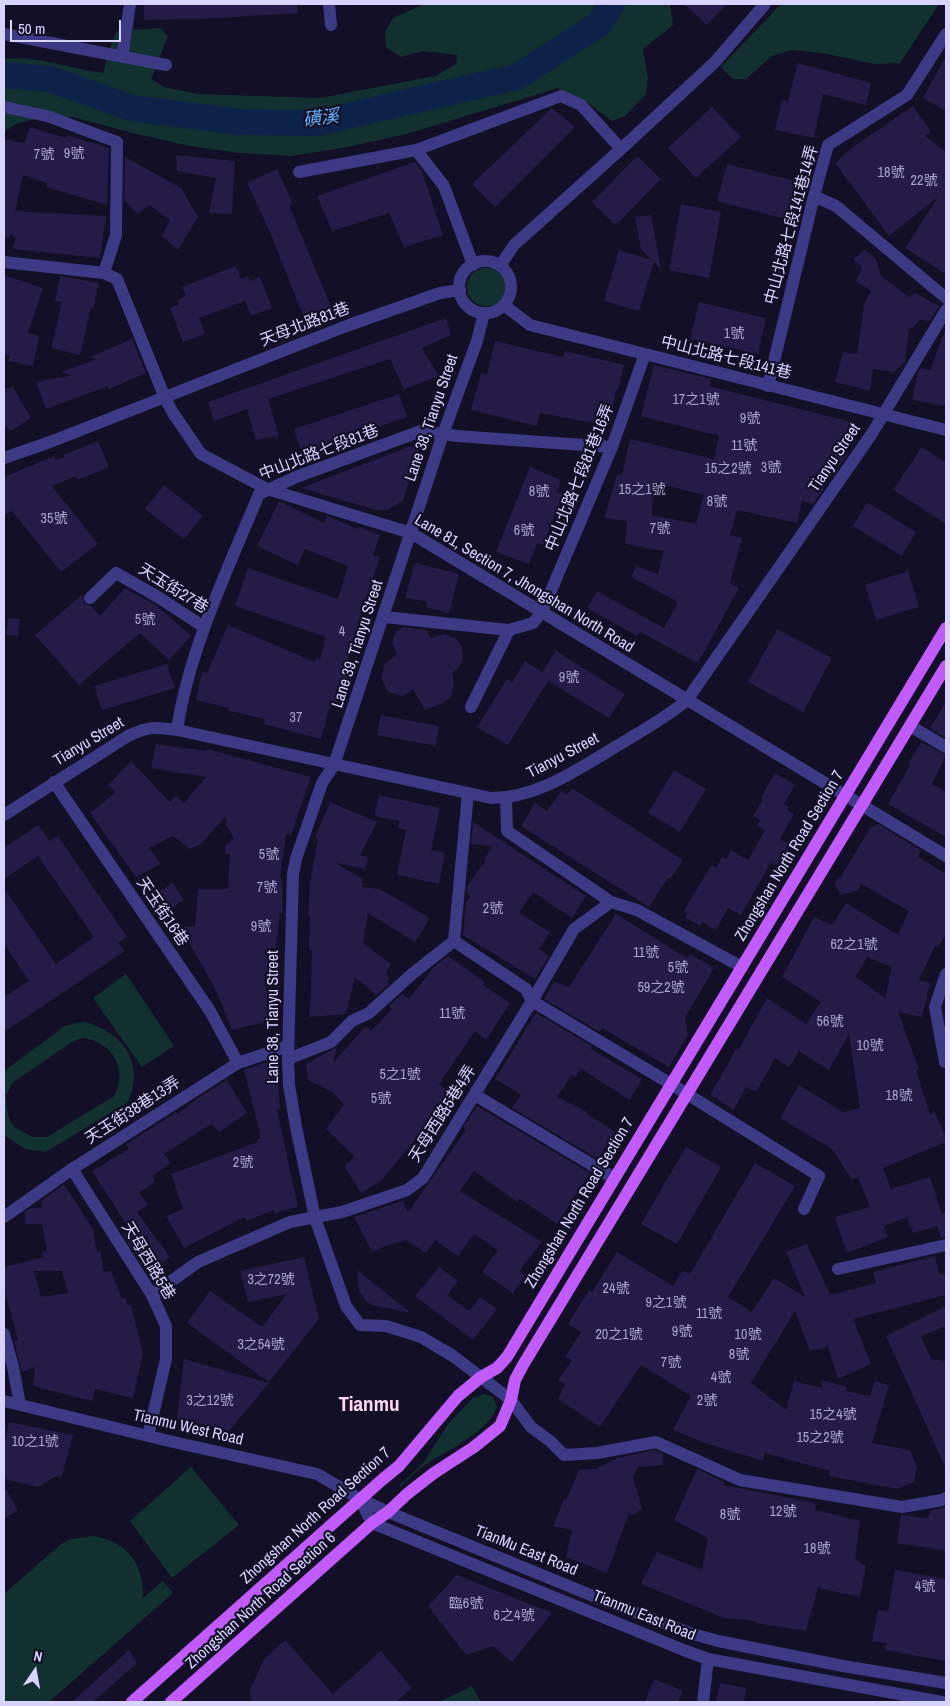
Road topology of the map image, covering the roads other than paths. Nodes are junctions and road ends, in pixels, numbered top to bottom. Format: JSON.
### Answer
{"nodes":[{"id":1,"x":130,"y":4,"type":"edge"},
{"id":2,"x":329,"y":4,"type":"edge"},
{"id":3,"x":765,"y":4,"type":"edge"},
{"id":4,"x":331,"y":25,"type":"dead end"},
{"id":5,"x":4,"y":34,"type":"edge"},
{"id":6,"x":946,"y":34,"type":"edge"},
{"id":7,"x":122,"y":56,"type":"junction"},
{"id":8,"x":166,"y":65,"type":"dead end"},
{"id":9,"x":4,"y":108,"type":"edge"},
{"id":10,"x":621,"y":149,"type":"junction"},
{"id":11,"x":416,"y":150,"type":"junction"},
{"id":12,"x":299,"y":172,"type":"dead end"},
{"id":13,"x":814,"y":196,"type":"junction"},
{"id":14,"x":4,"y":262,"type":"edge"},
{"id":15,"x":472,"y":265,"type":"junction"},
{"id":16,"x":500,"y":266,"type":"junction"},
{"id":17,"x":104,"y":273,"type":"junction"},
{"id":18,"x":460,"y":290,"type":"junction"},
{"id":19,"x":946,"y":298,"type":"edge"},
{"id":20,"x":504,"y":305,"type":"junction"},
{"id":21,"x":946,"y":310,"type":"edge"},
{"id":22,"x":484,"y":313,"type":"junction"},
{"id":23,"x":645,"y":354,"type":"junction"},
{"id":24,"x":768,"y":386,"type":"junction"},
{"id":25,"x":165,"y":398,"type":"junction"},
{"id":26,"x":884,"y":415,"type":"junction"},
{"id":27,"x":946,"y":430,"type":"edge"},
{"id":28,"x":443,"y":434,"type":"junction"},
{"id":29,"x":612,"y":447,"type":"junction"},
{"id":30,"x":4,"y":458,"type":"edge"},
{"id":31,"x":267,"y":489,"type":"junction"},
{"id":32,"x":411,"y":533,"type":"junction"},
{"id":33,"x":90,"y":598,"type":"dead end"},
{"id":34,"x":542,"y":612,"type":"junction"},
{"id":35,"x":384,"y":617,"type":"junction"},
{"id":36,"x":204,"y":627,"type":"junction"},
{"id":37,"x":946,"y":628,"type":"edge"},
{"id":38,"x":509,"y":630,"type":"junction"},
{"id":39,"x":946,"y":667,"type":"edge"},
{"id":40,"x":688,"y":700,"type":"junction"},
{"id":41,"x":471,"y":707,"type":"dead end"},
{"id":42,"x":910,"y":726,"type":"junction"},
{"id":43,"x":177,"y":730,"type":"junction"},
{"id":44,"x":946,"y":747,"type":"edge"},
{"id":45,"x":334,"y":765,"type":"junction"},
{"id":46,"x":54,"y":782,"type":"junction"},
{"id":47,"x":468,"y":793,"type":"junction"},
{"id":48,"x":846,"y":796,"type":"junction"},
{"id":49,"x":506,"y":798,"type":"junction"},
{"id":50,"x":862,"y":806,"type":"junction"},
{"id":51,"x":4,"y":814,"type":"edge"},
{"id":52,"x":946,"y":856,"type":"edge"},
{"id":53,"x":611,"y":902,"type":"junction"},
{"id":54,"x":454,"y":941,"type":"junction"},
{"id":55,"x":742,"y":967,"type":"junction"},
{"id":56,"x":946,"y":974,"type":"edge"},
{"id":57,"x":532,"y":1001,"type":"junction"},
{"id":58,"x":288,"y":1052,"type":"junction"},
{"id":59,"x":946,"y":1062,"type":"edge"},
{"id":60,"x":238,"y":1063,"type":"junction"},
{"id":61,"x":671,"y":1084,"type":"junction"},
{"id":62,"x":686,"y":1094,"type":"junction"},
{"id":63,"x":475,"y":1095,"type":"junction"},
{"id":64,"x":72,"y":1169,"type":"junction"},
{"id":65,"x":614,"y":1178,"type":"junction"},
{"id":66,"x":804,"y":1209,"type":"dead end"},
{"id":67,"x":4,"y":1217,"type":"edge"},
{"id":68,"x":315,"y":1218,"type":"junction"},
{"id":69,"x":946,"y":1246,"type":"edge"},
{"id":70,"x":838,"y":1269,"type":"dead end"},
{"id":71,"x":152,"y":1295,"type":"junction"},
{"id":72,"x":4,"y":1334,"type":"edge"},
{"id":73,"x":481,"y":1377,"type":"junction"},
{"id":74,"x":511,"y":1400,"type":"junction"},
{"id":75,"x":4,"y":1401,"type":"edge"},
{"id":76,"x":20,"y":1405,"type":"junction"},
{"id":77,"x":148,"y":1436,"type":"junction"},
{"id":78,"x":946,"y":1498,"type":"edge"},
{"id":79,"x":360,"y":1499,"type":"junction"},
{"id":80,"x":388,"y":1512,"type":"junction"},
{"id":81,"x":372,"y":1523,"type":"junction"},
{"id":82,"x":708,"y":1659,"type":"junction"},
{"id":83,"x":946,"y":1683,"type":"edge"},
{"id":84,"x":132,"y":1702,"type":"edge"},
{"id":85,"x":171,"y":1702,"type":"edge"},
{"id":86,"x":703,"y":1702,"type":"edge"},
{"id":87,"x":942,"y":1702,"type":"edge"}],
"edges":[{"from":1,"to":7,"type":"street"},
{"from":2,"to":4,"type":"street"},
{"from":3,"to":10,"type":"street"},
{"from":5,"to":7,"type":"street"},
{"from":6,"to":13,"type":"street","name":"中山北路七段141巷14弄"},
{"from":7,"to":8,"type":"street"},
{"from":9,"to":17,"type":"street"},
{"from":10,"to":11,"type":"street"},
{"from":10,"to":16,"type":"street"},
{"from":11,"to":12,"type":"street"},
{"from":11,"to":15,"type":"street"},
{"from":13,"to":19,"type":"street"},
{"from":13,"to":24,"type":"street","name":"中山北路七段141巷14弄"},
{"from":14,"to":17,"type":"street"},
{"from":15,"to":16,"type":"street"},
{"from":15,"to":18,"type":"street"},
{"from":16,"to":20,"type":"street"},
{"from":17,"to":25,"type":"street","name":"Lane 81, Section 7, Jhongshan North Road"},
{"from":18,"to":22,"type":"street"},
{"from":18,"to":25,"type":"street","name":"天母北路81巷"},
{"from":20,"to":22,"type":"street"},
{"from":20,"to":23,"type":"street","name":"中山北路七段141巷"},
{"from":21,"to":26,"type":"street","name":"Tianyu Street"},
{"from":22,"to":28,"type":"street","name":"Lane 38, Tianyu Street"},
{"from":23,"to":24,"type":"street","name":"中山北路七段141巷"},
{"from":23,"to":29,"type":"street","name":"中山北路七段81巷16弄"},
{"from":24,"to":26,"type":"street","name":"中山北路七段141巷"},
{"from":25,"to":30,"type":"street","name":"天母北路81巷"},
{"from":25,"to":31,"type":"street","name":"Lane 81, Section 7, Jhongshan North Road"},
{"from":26,"to":27,"type":"street","name":"中山北路七段141巷"},
{"from":26,"to":40,"type":"street","name":"Tianyu Street"},
{"from":28,"to":29,"type":"street","name":"中山北路七段81巷"},
{"from":28,"to":31,"type":"street","name":"中山北路七段81巷"},
{"from":28,"to":32,"type":"street","name":"Lane 38, Tianyu Street"},
{"from":29,"to":34,"type":"street","name":"中山北路七段81巷16弄"},
{"from":31,"to":32,"type":"street","name":"Lane 81, Section 7, Jhongshan North Road"},
{"from":31,"to":36,"type":"street","name":"中山北路七段81巷"},
{"from":32,"to":34,"type":"street","name":"Lane 81, Section 7, Jhongshan North Road"},
{"from":32,"to":35,"type":"street","name":"Lane 39, Tianyu Street"},
{"from":33,"to":36,"type":"street","name":"天玉街27巷"},
{"from":34,"to":38,"type":"street"},
{"from":34,"to":40,"type":"street","name":"Lane 81, Section 7, Jhongshan North Road"},
{"from":35,"to":38,"type":"street"},
{"from":35,"to":45,"type":"street","name":"Lane 39, Tianyu Street"},
{"from":36,"to":43,"type":"street","name":"天玉街27巷"},
{"from":37,"to":48,"type":"main road","name":"Zhongshan North Road Section 7"},
{"from":38,"to":41,"type":"street"},
{"from":39,"to":42,"type":"main road"},
{"from":40,"to":48,"type":"street","name":"Lane 81, Section 7, Jhongshan North Road"},
{"from":40,"to":49,"type":"street","name":"Tianyu Street"},
{"from":42,"to":44,"type":"street"},
{"from":42,"to":50,"type":"main road"},
{"from":43,"to":45,"type":"street","name":"Tianyu Street"},
{"from":43,"to":46,"type":"street","name":"Tianyu Street"},
{"from":45,"to":47,"type":"street","name":"Tianyu Street"},
{"from":45,"to":58,"type":"street","name":"Lane 38, Tianyu Street"},
{"from":46,"to":51,"type":"street","name":"Tianyu Street"},
{"from":46,"to":60,"type":"street","name":"天玉街16巷"},
{"from":47,"to":49,"type":"street","name":"Tianyu Street"},
{"from":47,"to":54,"type":"street"},
{"from":48,"to":50,"type":"street","name":"Lane 81, Section 7, Jhongshan North Road"},
{"from":48,"to":55,"type":"main road","name":"Zhongshan North Road Section 7"},
{"from":49,"to":53,"type":"street"},
{"from":50,"to":52,"type":"street","name":"Lane 81, Section 7, Jhongshan North Road"},
{"from":50,"to":62,"type":"main road"},
{"from":53,"to":55,"type":"street"},
{"from":53,"to":57,"type":"street","name":"天母西路5巷4弄"},
{"from":54,"to":57,"type":"street"},
{"from":54,"to":58,"type":"street","name":"天玉街38巷13弄"},
{"from":55,"to":61,"type":"main road","name":"Zhongshan North Road Section 7"},
{"from":56,"to":59,"type":"street"},
{"from":57,"to":61,"type":"street"},
{"from":57,"to":63,"type":"street","name":"天母西路5巷4弄"},
{"from":58,"to":60,"type":"street","name":"天玉街38巷13弄"},
{"from":58,"to":68,"type":"street","name":"Lane 38, Tianyu Street"},
{"from":60,"to":64,"type":"street","name":"天玉街38巷13弄"},
{"from":61,"to":62,"type":"street"},
{"from":61,"to":65,"type":"main road","name":"Zhongshan North Road Section 7"},
{"from":62,"to":66,"type":"street"},
{"from":62,"to":74,"type":"main road"},
{"from":63,"to":65,"type":"street"},
{"from":63,"to":68,"type":"street","name":"天母西路5巷4弄"},
{"from":64,"to":67,"type":"street","name":"天玉街38巷13弄"},
{"from":64,"to":71,"type":"street","name":"天母西路5巷"},
{"from":65,"to":73,"type":"main road","name":"Zhongshan North Road Section 7"},
{"from":68,"to":71,"type":"street","name":"天母西路5巷4弄"},
{"from":68,"to":73,"type":"street","name":"Lane 38, Tianyu Street"},
{"from":69,"to":70,"type":"street"},
{"from":71,"to":77,"type":"street","name":"天母西路5巷"},
{"from":72,"to":76,"type":"street"},
{"from":73,"to":74,"type":"street"},
{"from":73,"to":79,"type":"main road","name":"Zhongshan North Road Section 7"},
{"from":74,"to":78,"type":"street"},
{"from":74,"to":80,"type":"main road"},
{"from":75,"to":76,"type":"street","name":"Tianmu West Road"},
{"from":76,"to":77,"type":"street","name":"Tianmu West Road"},
{"from":77,"to":79,"type":"street","name":"Tianmu West Road"},
{"from":79,"to":80,"type":"street","name":"TianMu East Road"},
{"from":79,"to":81,"type":"street"},
{"from":79,"to":84,"type":"main road","name":"Zhongshan North Road Section 7"},
{"from":80,"to":81,"type":"main road"},
{"from":80,"to":83,"type":"street","name":"TianMu East Road"},
{"from":81,"to":82,"type":"street","name":"Tianmu East Road"},
{"from":81,"to":85,"type":"main road","name":"Zhongshan North Road Section 6"},
{"from":82,"to":86,"type":"street"},
{"from":82,"to":87,"type":"street","name":"Tianmu East Road"}]}
